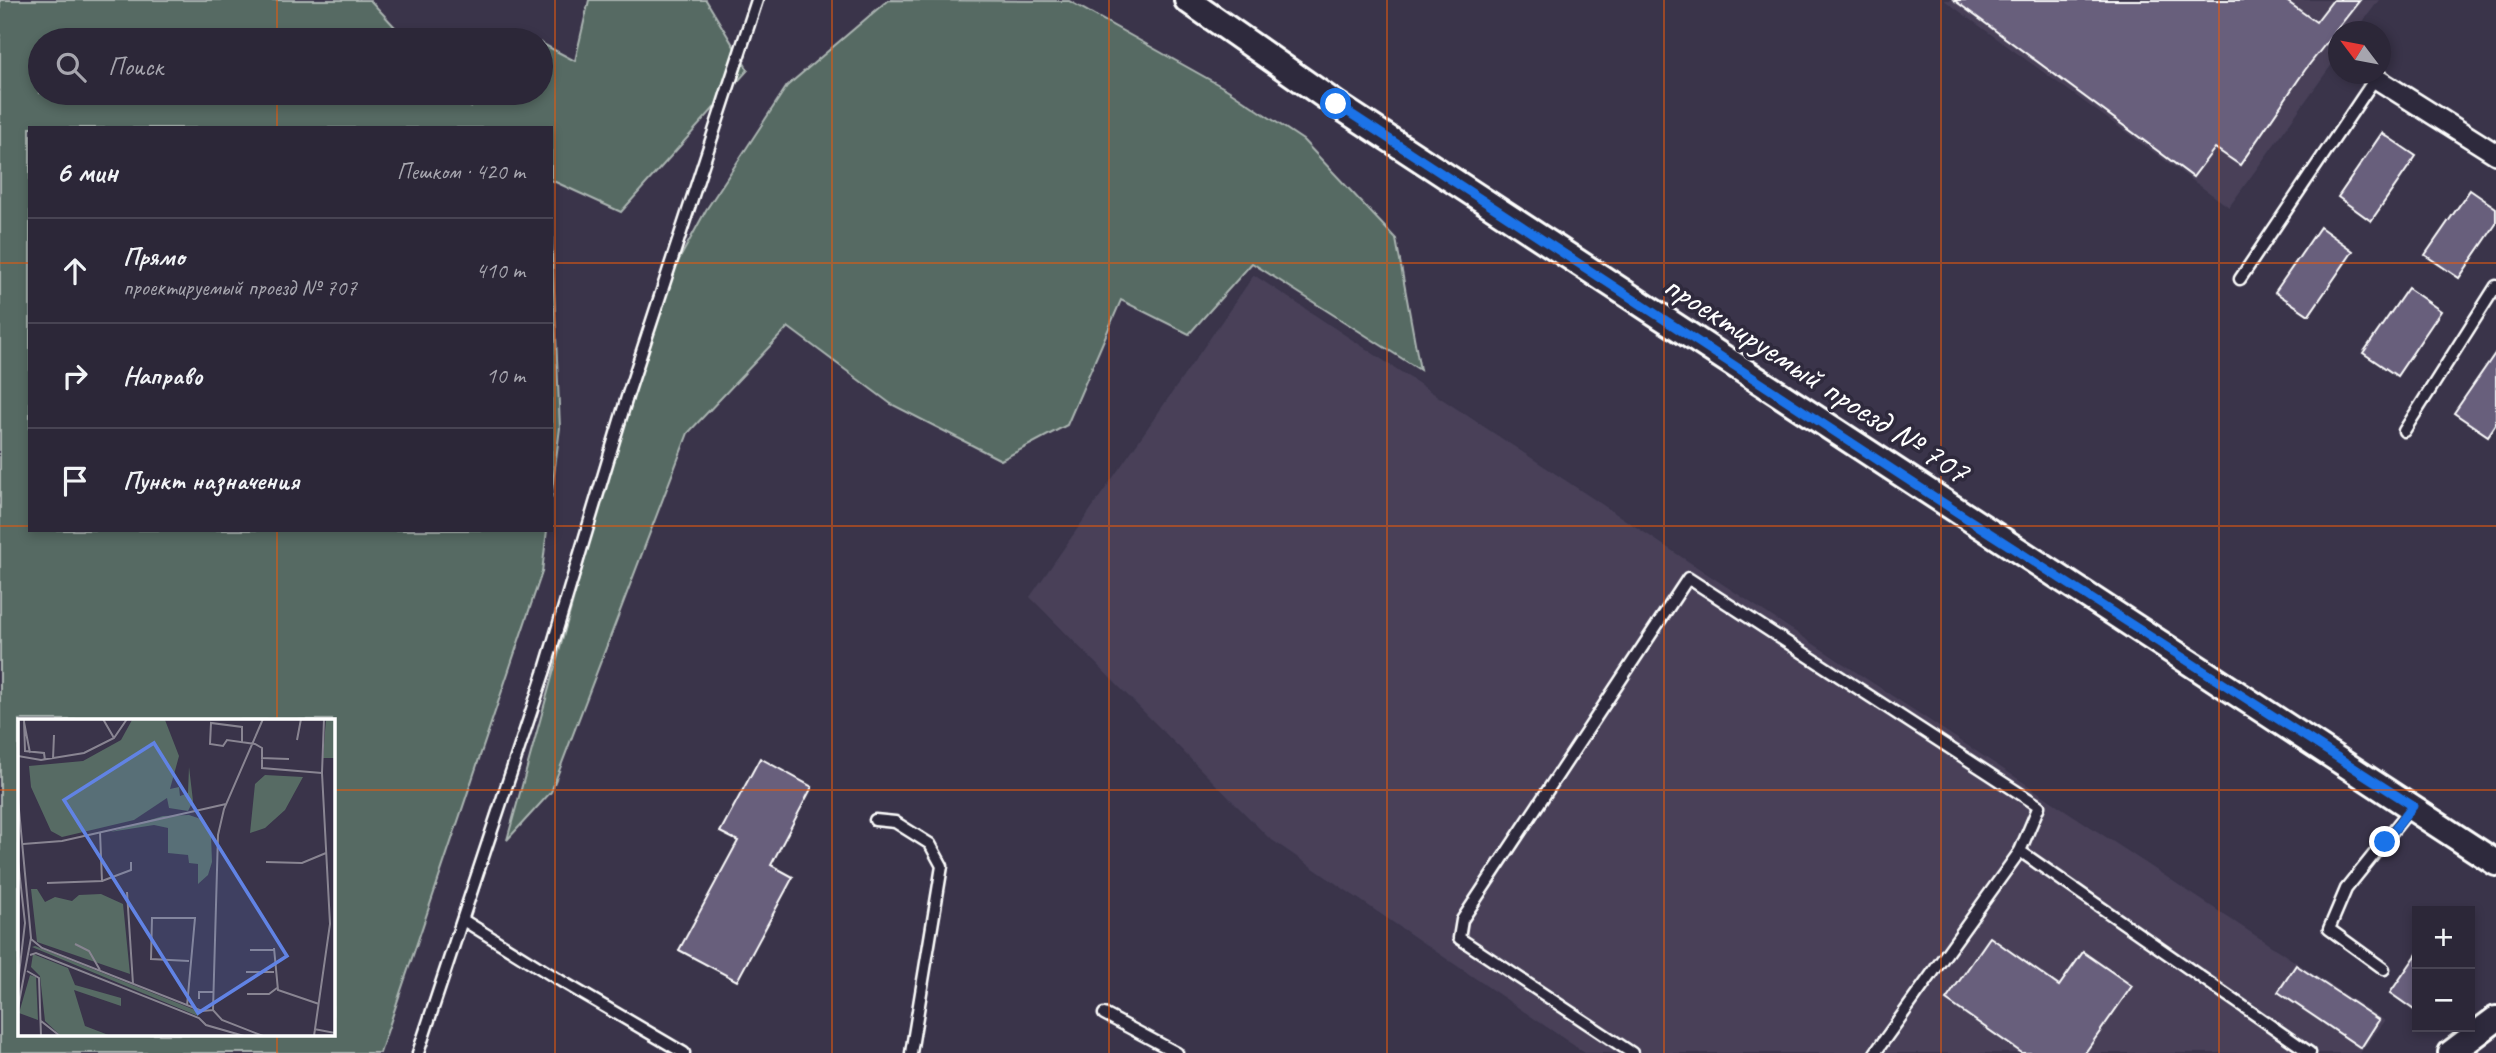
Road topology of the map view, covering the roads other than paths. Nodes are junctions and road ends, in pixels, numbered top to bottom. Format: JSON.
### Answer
{"nodes":[{"id":1,"x":757,"y":0,"type":"edge"},
{"id":2,"x":1187,"y":0,"type":"edge"},
{"id":3,"x":2367,"y":84,"type":"edge"},
{"id":4,"x":2385,"y":84,"type":"edge"},
{"id":5,"x":2496,"y":154,"type":"edge"},
{"id":6,"x":2240,"y":279,"type":"dead end"},
{"id":7,"x":2496,"y":286,"type":"edge"},
{"id":8,"x":2404,"y":430,"type":"dead end"},
{"id":9,"x":2413,"y":806,"type":"junction"},
{"id":10,"x":875,"y":820,"type":"dead end"},
{"id":11,"x":2020,"y":851,"type":"junction"},
{"id":12,"x":2496,"y":863,"type":"edge"},
{"id":13,"x":463,"y":919,"type":"junction"},
{"id":14,"x":2384,"y":969,"type":"dead end"},
{"id":15,"x":1104,"y":1014,"type":"dead end"},
{"id":16,"x":2496,"y":1019,"type":"edge"},
{"id":17,"x":418,"y":1053,"type":"edge"},
{"id":18,"x":684,"y":1053,"type":"edge"},
{"id":19,"x":911,"y":1053,"type":"edge"},
{"id":20,"x":1177,"y":1053,"type":"edge"},
{"id":21,"x":1632,"y":1053,"type":"edge"},
{"id":22,"x":1875,"y":1053,"type":"edge"},
{"id":23,"x":2310,"y":1053,"type":"edge"},
{"id":24,"x":2451,"y":1053,"type":"edge"}],
"edges":[{"from":1,"to":13,"type":"lane"},
{"from":2,"to":9,"type":"street","name":"проектируемый проезд № 707"},
{"from":3,"to":6,"type":"lane"},
{"from":4,"to":5,"type":"street"},
{"from":7,"to":8,"type":"lane"},
{"from":9,"to":12,"type":"street"},
{"from":9,"to":14,"type":"lane"},
{"from":10,"to":19,"type":"lane"},
{"from":11,"to":21,"type":"lane"},
{"from":11,"to":22,"type":"lane"},
{"from":11,"to":23,"type":"lane"},
{"from":13,"to":17,"type":"lane"},
{"from":13,"to":18,"type":"lane"},
{"from":15,"to":20,"type":"lane"},
{"from":16,"to":24,"type":"street"}]}
